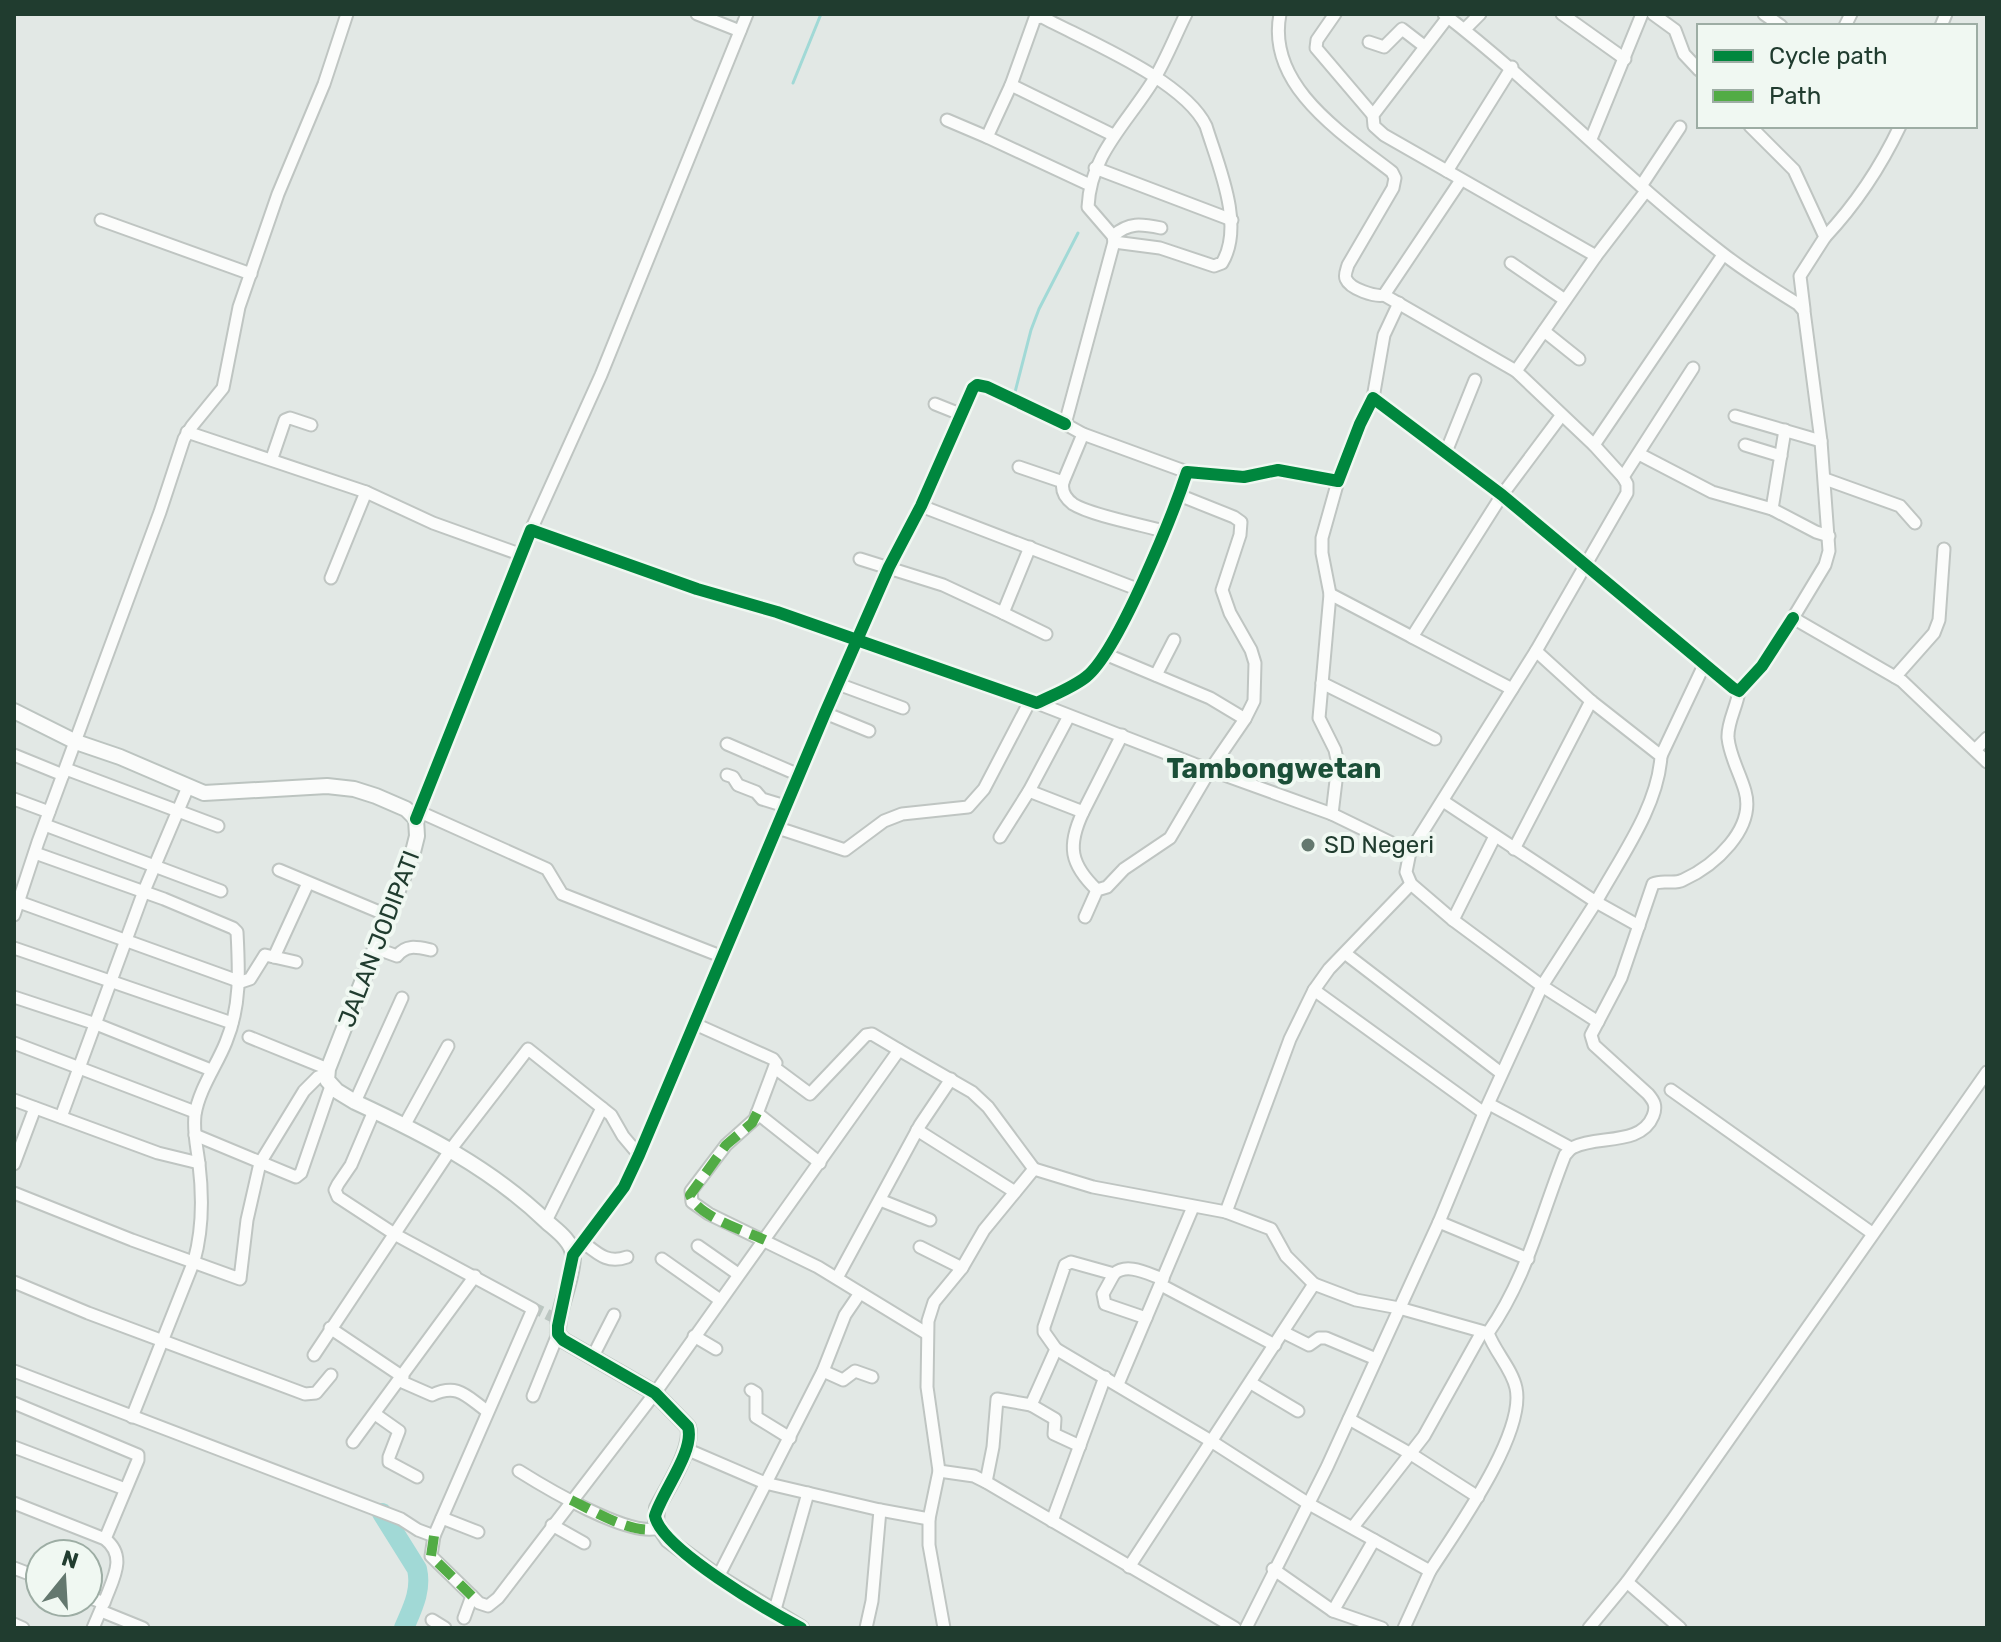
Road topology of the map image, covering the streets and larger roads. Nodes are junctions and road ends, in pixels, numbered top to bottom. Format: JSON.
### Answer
{"nodes":[{"id":1,"x":347,"y":14,"type":"edge"},
{"id":2,"x":697,"y":14,"type":"edge"},
{"id":3,"x":747,"y":14,"type":"edge"},
{"id":4,"x":1186,"y":14,"type":"edge"},
{"id":5,"x":1280,"y":14,"type":"edge"},
{"id":6,"x":1335,"y":14,"type":"edge"},
{"id":7,"x":1480,"y":14,"type":"edge"},
{"id":8,"x":1562,"y":14,"type":"edge"},
{"id":9,"x":1642,"y":14,"type":"edge"},
{"id":10,"x":1653,"y":14,"type":"edge"},
{"id":11,"x":1446,"y":16,"type":"edge"},
{"id":12,"x":1465,"y":29,"type":"junction"},
{"id":13,"x":740,"y":31,"type":"junction"},
{"id":14,"x":1369,"y":42,"type":"dead end"},
{"id":15,"x":1424,"y":46,"type":"junction"},
{"id":16,"x":1625,"y":59,"type":"junction"},
{"id":17,"x":1512,"y":67,"type":"junction"},
{"id":18,"x":1697,"y":68,"type":"edge"},
{"id":19,"x":1155,"y":77,"type":"junction"},
{"id":20,"x":1011,"y":85,"type":"junction"},
{"id":21,"x":1373,"y":115,"type":"junction"},
{"id":22,"x":947,"y":120,"type":"dead end"},
{"id":23,"x":1680,"y":127,"type":"dead end"},
{"id":24,"x":1752,"y":128,"type":"edge"},
{"id":25,"x":1899,"y":128,"type":"edge"},
{"id":26,"x":1113,"y":135,"type":"junction"},
{"id":27,"x":987,"y":137,"type":"junction"},
{"id":28,"x":1591,"y":139,"type":"junction"},
{"id":29,"x":1095,"y":168,"type":"junction"},
{"id":30,"x":1447,"y":171,"type":"junction"},
{"id":31,"x":1461,"y":180,"type":"junction"},
{"id":32,"x":1090,"y":185,"type":"junction"},
{"id":33,"x":1644,"y":189,"type":"junction"},
{"id":34,"x":101,"y":220,"type":"dead end"},
{"id":35,"x":1232,"y":220,"type":"junction"},
{"id":36,"x":1161,"y":228,"type":"dead end"},
{"id":37,"x":1822,"y":233,"type":"junction"},
{"id":38,"x":1113,"y":239,"type":"junction"},
{"id":39,"x":1723,"y":255,"type":"junction"},
{"id":40,"x":1596,"y":256,"type":"junction"},
{"id":41,"x":1511,"y":263,"type":"dead end"},
{"id":42,"x":251,"y":274,"type":"junction"},
{"id":43,"x":1384,"y":295,"type":"junction"},
{"id":44,"x":1565,"y":300,"type":"junction"},
{"id":45,"x":1399,"y":303,"type":"junction"},
{"id":46,"x":1799,"y":306,"type":"junction"},
{"id":47,"x":1544,"y":331,"type":"junction"},
{"id":48,"x":1579,"y":359,"type":"dead end"},
{"id":49,"x":1693,"y":368,"type":"dead end"},
{"id":50,"x":1516,"y":371,"type":"junction"},
{"id":51,"x":1475,"y":380,"type":"dead end"},
{"id":52,"x":1373,"y":398,"type":"junction"},
{"id":53,"x":935,"y":404,"type":"dead end"},
{"id":54,"x":960,"y":414,"type":"junction"},
{"id":55,"x":1561,"y":416,"type":"junction"},
{"id":56,"x":1735,"y":416,"type":"dead end"},
{"id":57,"x":1065,"y":424,"type":"junction"},
{"id":58,"x":311,"y":425,"type":"dead end"},
{"id":59,"x":1785,"y":430,"type":"junction"},
{"id":60,"x":187,"y":432,"type":"junction"},
{"id":61,"x":1083,"y":434,"type":"junction"},
{"id":62,"x":1816,"y":439,"type":"junction"},
{"id":63,"x":1594,"y":445,"type":"junction"},
{"id":64,"x":1745,"y":445,"type":"dead end"},
{"id":65,"x":1446,"y":452,"type":"junction"},
{"id":66,"x":1639,"y":454,"type":"junction"},
{"id":67,"x":1781,"y":456,"type":"junction"},
{"id":68,"x":272,"y":458,"type":"junction"},
{"id":69,"x":1019,"y":467,"type":"dead end"},
{"id":70,"x":1187,"y":472,"type":"junction"},
{"id":71,"x":1623,"y":477,"type":"junction"},
{"id":72,"x":1825,"y":479,"type":"junction"},
{"id":73,"x":1338,"y":481,"type":"junction"},
{"id":74,"x":1063,"y":482,"type":"junction"},
{"id":75,"x":366,"y":492,"type":"junction"},
{"id":76,"x":1179,"y":495,"type":"junction"},
{"id":77,"x":1502,"y":495,"type":"junction"},
{"id":78,"x":921,"y":506,"type":"junction"},
{"id":79,"x":1772,"y":509,"type":"junction"},
{"id":80,"x":1915,"y":523,"type":"dead end"},
{"id":81,"x":531,"y":530,"type":"junction"},
{"id":82,"x":1164,"y":531,"type":"junction"},
{"id":83,"x":1822,"y":534,"type":"junction"},
{"id":84,"x":1030,"y":547,"type":"junction"},
{"id":85,"x":1944,"y":549,"type":"dead end"},
{"id":86,"x":522,"y":555,"type":"junction"},
{"id":87,"x":860,"y":559,"type":"dead end"},
{"id":88,"x":1586,"y":564,"type":"junction"},
{"id":89,"x":889,"y":567,"type":"junction"},
{"id":90,"x":331,"y":578,"type":"dead end"},
{"id":91,"x":1137,"y":589,"type":"junction"},
{"id":92,"x":1330,"y":594,"type":"junction"},
{"id":93,"x":1003,"y":613,"type":"junction"},
{"id":94,"x":1792,"y":621,"type":"junction"},
{"id":95,"x":1046,"y":634,"type":"dead end"},
{"id":96,"x":1412,"y":637,"type":"junction"},
{"id":97,"x":1174,"y":640,"type":"dead end"},
{"id":98,"x":857,"y":641,"type":"junction"},
{"id":99,"x":1536,"y":651,"type":"junction"},
{"id":100,"x":1105,"y":654,"type":"junction"},
{"id":101,"x":1704,"y":665,"type":"junction"},
{"id":102,"x":1156,"y":675,"type":"junction"},
{"id":103,"x":1895,"y":677,"type":"junction"},
{"id":104,"x":1322,"y":683,"type":"junction"},
{"id":105,"x":838,"y":684,"type":"junction"},
{"id":106,"x":1512,"y":689,"type":"junction"},
{"id":107,"x":1739,"y":691,"type":"junction"},
{"id":108,"x":1591,"y":701,"type":"junction"},
{"id":109,"x":1034,"y":702,"type":"junction"},
{"id":110,"x":903,"y":708,"type":"dead end"},
{"id":111,"x":14,"y":711,"type":"edge"},
{"id":112,"x":825,"y":713,"type":"junction"},
{"id":113,"x":1069,"y":716,"type":"junction"},
{"id":114,"x":1245,"y":719,"type":"junction"},
{"id":115,"x":869,"y":731,"type":"dead end"},
{"id":116,"x":1122,"y":735,"type":"junction"},
{"id":117,"x":1987,"y":738,"type":"edge"},
{"id":118,"x":1435,"y":739,"type":"dead end"},
{"id":119,"x":76,"y":742,"type":"junction"},
{"id":120,"x":727,"y":744,"type":"dead end"},
{"id":121,"x":1975,"y":750,"type":"junction"},
{"id":122,"x":14,"y":755,"type":"edge"},
{"id":123,"x":1661,"y":756,"type":"junction"},
{"id":124,"x":1987,"y":762,"type":"edge"},
{"id":125,"x":1210,"y":770,"type":"junction"},
{"id":126,"x":64,"y":772,"type":"junction"},
{"id":127,"x":727,"y":775,"type":"dead end"},
{"id":128,"x":799,"y":775,"type":"junction"},
{"id":129,"x":188,"y":787,"type":"junction"},
{"id":130,"x":1029,"y":791,"type":"junction"},
{"id":131,"x":14,"y":799,"type":"edge"},
{"id":132,"x":1443,"y":801,"type":"junction"},
{"id":133,"x":785,"y":806,"type":"junction"},
{"id":134,"x":178,"y":811,"type":"junction"},
{"id":135,"x":49,"y":812,"type":"junction"},
{"id":136,"x":1083,"y":812,"type":"junction"},
{"id":137,"x":1332,"y":814,"type":"junction"},
{"id":138,"x":418,"y":816,"type":"junction"},
{"id":139,"x":45,"y":825,"type":"junction"},
{"id":140,"x":218,"y":826,"type":"dead end"},
{"id":141,"x":778,"y":828,"type":"junction"},
{"id":142,"x":1495,"y":836,"type":"junction"},
{"id":143,"x":1000,"y":837,"type":"dead end"},
{"id":144,"x":1514,"y":849,"type":"junction"},
{"id":145,"x":1410,"y":852,"type":"junction"},
{"id":146,"x":35,"y":853,"type":"junction"},
{"id":147,"x":154,"y":865,"type":"junction"},
{"id":148,"x":279,"y":870,"type":"dead end"},
{"id":149,"x":308,"y":883,"type":"junction"},
{"id":150,"x":1411,"y":884,"type":"junction"},
{"id":151,"x":1097,"y":890,"type":"junction"},
{"id":152,"x":144,"y":891,"type":"junction"},
{"id":153,"x":221,"y":891,"type":"dead end"},
{"id":154,"x":19,"y":902,"type":"junction"},
{"id":155,"x":1596,"y":902,"type":"junction"},
{"id":156,"x":14,"y":915,"type":"edge"},
{"id":157,"x":389,"y":916,"type":"junction"},
{"id":158,"x":1085,"y":917,"type":"dead end"},
{"id":159,"x":1453,"y":920,"type":"junction"},
{"id":160,"x":1639,"y":926,"type":"junction"},
{"id":161,"x":127,"y":940,"type":"junction"},
{"id":162,"x":14,"y":948,"type":"edge"},
{"id":163,"x":375,"y":948,"type":"junction"},
{"id":164,"x":431,"y":950,"type":"dead end"},
{"id":165,"x":1346,"y":954,"type":"junction"},
{"id":166,"x":274,"y":957,"type":"junction"},
{"id":167,"x":723,"y":957,"type":"junction"},
{"id":168,"x":296,"y":962,"type":"dead end"},
{"id":169,"x":111,"y":982,"type":"junction"},
{"id":170,"x":241,"y":982,"type":"junction"},
{"id":171,"x":1542,"y":986,"type":"junction"},
{"id":172,"x":1314,"y":990,"type":"junction"},
{"id":173,"x":14,"y":997,"type":"edge"},
{"id":174,"x":402,"y":998,"type":"dead end"},
{"id":175,"x":1598,"y":1022,"type":"junction"},
{"id":176,"x":232,"y":1023,"type":"junction"},
{"id":177,"x":96,"y":1024,"type":"junction"},
{"id":178,"x":695,"y":1024,"type":"junction"},
{"id":179,"x":249,"y":1037,"type":"dead end"},
{"id":180,"x":14,"y":1043,"type":"edge"},
{"id":181,"x":448,"y":1046,"type":"dead end"},
{"id":182,"x":899,"y":1050,"type":"junction"},
{"id":183,"x":81,"y":1068,"type":"junction"},
{"id":184,"x":775,"y":1068,"type":"junction"},
{"id":185,"x":211,"y":1070,"type":"junction"},
{"id":186,"x":1987,"y":1072,"type":"edge"},
{"id":187,"x":1501,"y":1073,"type":"junction"},
{"id":188,"x":329,"y":1076,"type":"junction"},
{"id":189,"x":951,"y":1079,"type":"junction"},
{"id":190,"x":1671,"y":1090,"type":"dead end"},
{"id":191,"x":14,"y":1100,"type":"edge"},
{"id":192,"x":355,"y":1102,"type":"junction"},
{"id":193,"x":35,"y":1108,"type":"junction"},
{"id":194,"x":602,"y":1108,"type":"junction"},
{"id":195,"x":1486,"y":1108,"type":"junction"},
{"id":196,"x":374,"y":1111,"type":"junction"},
{"id":197,"x":195,"y":1112,"type":"junction"},
{"id":198,"x":757,"y":1113,"type":"junction"},
{"id":199,"x":61,"y":1117,"type":"junction"},
{"id":200,"x":404,"y":1126,"type":"junction"},
{"id":201,"x":917,"y":1130,"type":"junction"},
{"id":202,"x":195,"y":1135,"type":"junction"},
{"id":203,"x":1571,"y":1148,"type":"junction"},
{"id":204,"x":451,"y":1149,"type":"junction"},
{"id":205,"x":639,"y":1155,"type":"junction"},
{"id":206,"x":199,"y":1163,"type":"junction"},
{"id":207,"x":260,"y":1163,"type":"junction"},
{"id":208,"x":820,"y":1163,"type":"junction"},
{"id":209,"x":14,"y":1164,"type":"edge"},
{"id":210,"x":1034,"y":1169,"type":"junction"},
{"id":211,"x":1015,"y":1192,"type":"junction"},
{"id":212,"x":14,"y":1193,"type":"edge"},
{"id":213,"x":880,"y":1200,"type":"junction"},
{"id":214,"x":1193,"y":1207,"type":"junction"},
{"id":215,"x":1226,"y":1212,"type":"junction"},
{"id":216,"x":930,"y":1220,"type":"dead end"},
{"id":217,"x":546,"y":1221,"type":"junction"},
{"id":218,"x":1439,"y":1222,"type":"junction"},
{"id":219,"x":1872,"y":1233,"type":"junction"},
{"id":220,"x":396,"y":1235,"type":"junction"},
{"id":221,"x":765,"y":1240,"type":"junction"},
{"id":222,"x":584,"y":1243,"type":"junction"},
{"id":223,"x":698,"y":1246,"type":"dead end"},
{"id":224,"x":920,"y":1247,"type":"dead end"},
{"id":225,"x":573,"y":1255,"type":"junction"},
{"id":226,"x":627,"y":1257,"type":"dead end"},
{"id":227,"x":662,"y":1259,"type":"dead end"},
{"id":228,"x":1528,"y":1259,"type":"junction"},
{"id":229,"x":194,"y":1261,"type":"junction"},
{"id":230,"x":962,"y":1268,"type":"junction"},
{"id":231,"x":738,"y":1274,"type":"junction"},
{"id":232,"x":1114,"y":1274,"type":"junction"},
{"id":233,"x":475,"y":1276,"type":"junction"},
{"id":234,"x":837,"y":1278,"type":"junction"},
{"id":235,"x":14,"y":1282,"type":"edge"},
{"id":236,"x":1162,"y":1282,"type":"junction"},
{"id":237,"x":1314,"y":1284,"type":"junction"},
{"id":238,"x":860,"y":1293,"type":"junction"},
{"id":239,"x":720,"y":1300,"type":"junction"},
{"id":240,"x":1399,"y":1308,"type":"junction"},
{"id":241,"x":614,"y":1315,"type":"dead end"},
{"id":242,"x":1146,"y":1318,"type":"junction"},
{"id":243,"x":330,"y":1328,"type":"junction"},
{"id":244,"x":1283,"y":1332,"type":"junction"},
{"id":245,"x":1485,"y":1332,"type":"junction"},
{"id":246,"x":926,"y":1333,"type":"junction"},
{"id":247,"x":558,"y":1334,"type":"junction"},
{"id":248,"x":694,"y":1336,"type":"junction"},
{"id":249,"x":162,"y":1341,"type":"junction"},
{"id":250,"x":1275,"y":1345,"type":"junction"},
{"id":251,"x":716,"y":1349,"type":"dead end"},
{"id":252,"x":1056,"y":1349,"type":"junction"},
{"id":253,"x":314,"y":1355,"type":"dead end"},
{"id":254,"x":592,"y":1358,"type":"junction"},
{"id":255,"x":1376,"y":1359,"type":"junction"},
{"id":256,"x":14,"y":1371,"type":"edge"},
{"id":257,"x":823,"y":1371,"type":"junction"},
{"id":258,"x":331,"y":1375,"type":"dead end"},
{"id":259,"x":872,"y":1377,"type":"dead end"},
{"id":260,"x":1105,"y":1377,"type":"junction"},
{"id":261,"x":401,"y":1379,"type":"junction"},
{"id":262,"x":1251,"y":1383,"type":"junction"},
{"id":263,"x":1118,"y":1384,"type":"junction"},
{"id":264,"x":751,"y":1390,"type":"dead end"},
{"id":265,"x":655,"y":1393,"type":"junction"},
{"id":266,"x":533,"y":1396,"type":"dead end"},
{"id":267,"x":14,"y":1403,"type":"edge"},
{"id":268,"x":1031,"y":1405,"type":"junction"},
{"id":269,"x":487,"y":1411,"type":"junction"},
{"id":270,"x":1298,"y":1411,"type":"dead end"},
{"id":271,"x":375,"y":1414,"type":"junction"},
{"id":272,"x":132,"y":1417,"type":"junction"},
{"id":273,"x":1349,"y":1419,"type":"junction"},
{"id":274,"x":790,"y":1438,"type":"junction"},
{"id":275,"x":1211,"y":1441,"type":"junction"},
{"id":276,"x":353,"y":1442,"type":"dead end"},
{"id":277,"x":1080,"y":1446,"type":"junction"},
{"id":278,"x":14,"y":1447,"type":"edge"},
{"id":279,"x":686,"y":1449,"type":"junction"},
{"id":280,"x":1411,"y":1454,"type":"junction"},
{"id":281,"x":519,"y":1471,"type":"dead end"},
{"id":282,"x":939,"y":1471,"type":"junction"},
{"id":283,"x":417,"y":1477,"type":"dead end"},
{"id":284,"x":986,"y":1482,"type":"junction"},
{"id":285,"x":765,"y":1483,"type":"junction"},
{"id":286,"x":125,"y":1489,"type":"junction"},
{"id":287,"x":808,"y":1493,"type":"junction"},
{"id":288,"x":1478,"y":1497,"type":"junction"},
{"id":289,"x":571,"y":1500,"type":"junction"},
{"id":290,"x":14,"y":1503,"type":"edge"},
{"id":291,"x":1309,"y":1504,"type":"junction"},
{"id":292,"x":880,"y":1510,"type":"junction"},
{"id":293,"x":442,"y":1518,"type":"junction"},
{"id":294,"x":929,"y":1519,"type":"junction"},
{"id":295,"x":1052,"y":1521,"type":"junction"},
{"id":296,"x":552,"y":1525,"type":"junction"},
{"id":297,"x":1353,"y":1527,"type":"junction"},
{"id":298,"x":658,"y":1528,"type":"junction"},
{"id":299,"x":478,"y":1532,"type":"dead end"},
{"id":300,"x":434,"y":1536,"type":"junction"},
{"id":301,"x":105,"y":1539,"type":"junction"},
{"id":302,"x":1374,"y":1540,"type":"junction"},
{"id":303,"x":584,"y":1543,"type":"dead end"},
{"id":304,"x":1129,"y":1567,"type":"junction"},
{"id":305,"x":1273,"y":1569,"type":"junction"},
{"id":306,"x":1430,"y":1571,"type":"junction"},
{"id":307,"x":718,"y":1577,"type":"junction"},
{"id":308,"x":1627,"y":1582,"type":"junction"},
{"id":309,"x":472,"y":1596,"type":"junction"},
{"id":310,"x":105,"y":1609,"type":"junction"},
{"id":311,"x":1333,"y":1611,"type":"junction"},
{"id":312,"x":774,"y":1613,"type":"junction"},
{"id":313,"x":464,"y":1618,"type":"dead end"},
{"id":314,"x":432,"y":1620,"type":"dead end"},
{"id":315,"x":14,"y":1624,"type":"edge"},
{"id":316,"x":23,"y":1628,"type":"edge"},
{"id":317,"x":93,"y":1628,"type":"edge"},
{"id":318,"x":143,"y":1628,"type":"edge"},
{"id":319,"x":445,"y":1628,"type":"edge"},
{"id":320,"x":801,"y":1628,"type":"edge"},
{"id":321,"x":866,"y":1628,"type":"edge"},
{"id":322,"x":944,"y":1628,"type":"edge"},
{"id":323,"x":1235,"y":1628,"type":"edge"},
{"id":324,"x":1246,"y":1628,"type":"edge"},
{"id":325,"x":1382,"y":1628,"type":"edge"},
{"id":326,"x":1404,"y":1628,"type":"edge"},
{"id":327,"x":1589,"y":1628,"type":"edge"},
{"id":328,"x":1680,"y":1628,"type":"edge"}],
"edges":[{"from":1,"to":42,"type":"street"},
{"from":2,"to":13,"type":"street"},
{"from":3,"to":13,"type":"street"},
{"from":4,"to":19,"type":"street"},
{"from":5,"to":43,"type":"street"},
{"from":6,"to":21,"type":"street"},
{"from":7,"to":12,"type":"street"},
{"from":8,"to":16,"type":"street"},
{"from":9,"to":16,"type":"street"},
{"from":10,"to":18,"type":"street"},
{"from":11,"to":12,"type":"street"},
{"from":11,"to":15,"type":"street"},
{"from":12,"to":17,"type":"street"},
{"from":13,"to":81,"type":"street"},
{"from":14,"to":15,"type":"street"},
{"from":15,"to":21,"type":"street"},
{"from":16,"to":28,"type":"street"},
{"from":17,"to":28,"type":"street"},
{"from":17,"to":30,"type":"street"},
{"from":19,"to":20,"type":"street"},
{"from":19,"to":26,"type":"street"},
{"from":19,"to":35,"type":"street"},
{"from":20,"to":26,"type":"street"},
{"from":20,"to":27,"type":"street"},
{"from":21,"to":30,"type":"street"},
{"from":22,"to":27,"type":"street"},
{"from":23,"to":33,"type":"street"},
{"from":24,"to":37,"type":"street"},
{"from":25,"to":37,"type":"street"},
{"from":26,"to":29,"type":"street"},
{"from":27,"to":32,"type":"street"},
{"from":28,"to":33,"type":"street"},
{"from":29,"to":32,"type":"street"},
{"from":29,"to":35,"type":"street"},
{"from":30,"to":31,"type":"street"},
{"from":31,"to":40,"type":"street"},
{"from":31,"to":43,"type":"street"},
{"from":32,"to":38,"type":"street"},
{"from":33,"to":39,"type":"street"},
{"from":33,"to":40,"type":"street"},
{"from":34,"to":42,"type":"street"},
{"from":35,"to":38,"type":"street"},
{"from":36,"to":38,"type":"street"},
{"from":37,"to":46,"type":"street"},
{"from":38,"to":57,"type":"street"},
{"from":39,"to":46,"type":"street"},
{"from":39,"to":63,"type":"street"},
{"from":40,"to":44,"type":"street"},
{"from":41,"to":44,"type":"street"},
{"from":42,"to":60,"type":"street"},
{"from":43,"to":45,"type":"street"},
{"from":44,"to":47,"type":"street"},
{"from":45,"to":50,"type":"street"},
{"from":45,"to":52,"type":"street"},
{"from":46,"to":62,"type":"street"},
{"from":47,"to":48,"type":"street"},
{"from":47,"to":50,"type":"street"},
{"from":49,"to":66,"type":"street"},
{"from":50,"to":55,"type":"street"},
{"from":51,"to":65,"type":"street"},
{"from":52,"to":65,"type":"street"},
{"from":52,"to":73,"type":"street"},
{"from":53,"to":54,"type":"street"},
{"from":54,"to":57,"type":"street"},
{"from":54,"to":78,"type":"street"},
{"from":55,"to":63,"type":"street"},
{"from":55,"to":77,"type":"street"},
{"from":56,"to":59,"type":"street"},
{"from":57,"to":61,"type":"street"},
{"from":58,"to":68,"type":"street"},
{"from":59,"to":62,"type":"street"},
{"from":59,"to":67,"type":"street"},
{"from":60,"to":68,"type":"street"},
{"from":60,"to":119,"type":"street"},
{"from":61,"to":70,"type":"street"},
{"from":61,"to":74,"type":"street"},
{"from":62,"to":72,"type":"street"},
{"from":63,"to":71,"type":"street"},
{"from":64,"to":67,"type":"street"},
{"from":65,"to":77,"type":"street"},
{"from":66,"to":71,"type":"street"},
{"from":66,"to":79,"type":"street"},
{"from":67,"to":79,"type":"street"},
{"from":68,"to":75,"type":"street"},
{"from":69,"to":74,"type":"street"},
{"from":70,"to":73,"type":"street"},
{"from":70,"to":76,"type":"street"},
{"from":71,"to":88,"type":"street"},
{"from":72,"to":80,"type":"street"},
{"from":72,"to":83,"type":"street"},
{"from":73,"to":92,"type":"street"},
{"from":74,"to":82,"type":"street"},
{"from":75,"to":86,"type":"street"},
{"from":75,"to":90,"type":"street"},
{"from":76,"to":82,"type":"street"},
{"from":76,"to":114,"type":"street"},
{"from":77,"to":88,"type":"street"},
{"from":77,"to":96,"type":"street"},
{"from":78,"to":84,"type":"street"},
{"from":78,"to":89,"type":"street"},
{"from":79,"to":83,"type":"street"},
{"from":81,"to":86,"type":"street"},
{"from":81,"to":98,"type":"street"},
{"from":82,"to":91,"type":"street"},
{"from":83,"to":94,"type":"street"},
{"from":84,"to":91,"type":"street"},
{"from":84,"to":93,"type":"street"},
{"from":85,"to":103,"type":"street"},
{"from":86,"to":138,"type":"street"},
{"from":87,"to":89,"type":"street"},
{"from":88,"to":99,"type":"street"},
{"from":88,"to":101,"type":"street"},
{"from":89,"to":93,"type":"street"},
{"from":89,"to":98,"type":"street"},
{"from":91,"to":100,"type":"street"},
{"from":92,"to":96,"type":"street"},
{"from":92,"to":104,"type":"street"},
{"from":93,"to":95,"type":"street"},
{"from":94,"to":103,"type":"street"},
{"from":94,"to":107,"type":"street"},
{"from":96,"to":106,"type":"street"},
{"from":97,"to":102,"type":"street"},
{"from":98,"to":105,"type":"street"},
{"from":98,"to":109,"type":"street"},
{"from":99,"to":106,"type":"street"},
{"from":99,"to":108,"type":"street"},
{"from":100,"to":102,"type":"street"},
{"from":100,"to":109,"type":"street"},
{"from":101,"to":107,"type":"street"},
{"from":101,"to":123,"type":"street"},
{"from":102,"to":114,"type":"street"},
{"from":103,"to":121,"type":"street"},
{"from":104,"to":118,"type":"street"},
{"from":104,"to":137,"type":"street"},
{"from":105,"to":110,"type":"street"},
{"from":105,"to":112,"type":"street"},
{"from":106,"to":132,"type":"street"},
{"from":107,"to":160,"type":"street"},
{"from":108,"to":123,"type":"street"},
{"from":108,"to":144,"type":"street"},
{"from":109,"to":113,"type":"street"},
{"from":109,"to":141,"type":"street"},
{"from":111,"to":119,"type":"street","name":"JALAN JODIPATI"},
{"from":112,"to":115,"type":"street"},
{"from":112,"to":128,"type":"street"},
{"from":113,"to":116,"type":"street"},
{"from":113,"to":130,"type":"street"},
{"from":114,"to":125,"type":"street"},
{"from":116,"to":125,"type":"street"},
{"from":116,"to":136,"type":"street"},
{"from":117,"to":121,"type":"street"},
{"from":119,"to":126,"type":"street"},
{"from":119,"to":129,"type":"street","name":"JALAN JODIPATI"},
{"from":120,"to":128,"type":"street"},
{"from":121,"to":124,"type":"street"},
{"from":122,"to":126,"type":"street"},
{"from":123,"to":155,"type":"street"},
{"from":125,"to":137,"type":"street"},
{"from":125,"to":151,"type":"street"},
{"from":126,"to":134,"type":"street"},
{"from":126,"to":135,"type":"street"},
{"from":127,"to":133,"type":"street"},
{"from":128,"to":133,"type":"street"},
{"from":129,"to":134,"type":"street"},
{"from":129,"to":138,"type":"street","name":"JALAN JODIPATI"},
{"from":130,"to":136,"type":"street"},
{"from":130,"to":143,"type":"street"},
{"from":131,"to":135,"type":"street"},
{"from":132,"to":142,"type":"street"},
{"from":132,"to":145,"type":"street"},
{"from":133,"to":141,"type":"street"},
{"from":134,"to":140,"type":"street"},
{"from":134,"to":147,"type":"street"},
{"from":135,"to":139,"type":"street"},
{"from":136,"to":151,"type":"street"},
{"from":137,"to":145,"type":"street"},
{"from":138,"to":157,"type":"street","name":"JALAN JODIPATI"},
{"from":138,"to":167,"type":"street"},
{"from":139,"to":146,"type":"street"},
{"from":139,"to":147,"type":"street"},
{"from":141,"to":167,"type":"street"},
{"from":142,"to":144,"type":"street"},
{"from":142,"to":159,"type":"street"},
{"from":144,"to":155,"type":"street"},
{"from":145,"to":150,"type":"street"},
{"from":146,"to":152,"type":"street"},
{"from":146,"to":154,"type":"street"},
{"from":147,"to":152,"type":"street"},
{"from":147,"to":153,"type":"street"},
{"from":148,"to":149,"type":"street"},
{"from":149,"to":157,"type":"street"},
{"from":149,"to":166,"type":"street"},
{"from":150,"to":159,"type":"street"},
{"from":150,"to":165,"type":"street"},
{"from":151,"to":158,"type":"street"},
{"from":152,"to":161,"type":"street"},
{"from":152,"to":170,"type":"street"},
{"from":154,"to":156,"type":"street"},
{"from":154,"to":161,"type":"street"},
{"from":155,"to":160,"type":"street"},
{"from":155,"to":171,"type":"street"},
{"from":157,"to":163,"type":"street","name":"JALAN JODIPATI"},
{"from":159,"to":171,"type":"street"},
{"from":160,"to":175,"type":"street"},
{"from":161,"to":169,"type":"street"},
{"from":161,"to":170,"type":"street"},
{"from":162,"to":169,"type":"street"},
{"from":163,"to":164,"type":"street"},
{"from":163,"to":188,"type":"street","name":"JALAN JODIPATI"},
{"from":165,"to":172,"type":"street"},
{"from":165,"to":187,"type":"street"},
{"from":166,"to":168,"type":"street"},
{"from":166,"to":170,"type":"street"},
{"from":167,"to":178,"type":"street"},
{"from":169,"to":176,"type":"street"},
{"from":169,"to":177,"type":"street"},
{"from":170,"to":176,"type":"street"},
{"from":171,"to":175,"type":"street"},
{"from":171,"to":187,"type":"street"},
{"from":172,"to":195,"type":"street"},
{"from":172,"to":215,"type":"street"},
{"from":173,"to":177,"type":"street"},
{"from":174,"to":192,"type":"street"},
{"from":175,"to":203,"type":"street"},
{"from":176,"to":185,"type":"street"},
{"from":177,"to":183,"type":"street"},
{"from":177,"to":185,"type":"street"},
{"from":178,"to":184,"type":"street"},
{"from":178,"to":205,"type":"street"},
{"from":179,"to":188,"type":"street"},
{"from":180,"to":183,"type":"street"},
{"from":181,"to":200,"type":"street"},
{"from":182,"to":184,"type":"street"},
{"from":182,"to":189,"type":"street"},
{"from":182,"to":208,"type":"street"},
{"from":183,"to":197,"type":"street"},
{"from":183,"to":199,"type":"street"},
{"from":184,"to":198,"type":"street"},
{"from":185,"to":197,"type":"street"},
{"from":186,"to":219,"type":"street"},
{"from":187,"to":195,"type":"street"},
{"from":188,"to":192,"type":"street"},
{"from":188,"to":207,"type":"street"},
{"from":188,"to":207,"type":"street"},
{"from":189,"to":201,"type":"street"},
{"from":189,"to":210,"type":"street"},
{"from":190,"to":219,"type":"street"},
{"from":191,"to":193,"type":"street"},
{"from":192,"to":196,"type":"street"},
{"from":193,"to":199,"type":"street"},
{"from":193,"to":209,"type":"street"},
{"from":194,"to":204,"type":"street"},
{"from":194,"to":205,"type":"street"},
{"from":194,"to":217,"type":"street"},
{"from":195,"to":203,"type":"street"},
{"from":195,"to":218,"type":"street"},
{"from":196,"to":200,"type":"street"},
{"from":196,"to":220,"type":"street"},
{"from":197,"to":202,"type":"street"},
{"from":198,"to":208,"type":"street"},
{"from":198,"to":221,"type":"street"},
{"from":199,"to":206,"type":"street"},
{"from":200,"to":204,"type":"street"},
{"from":201,"to":211,"type":"street"},
{"from":201,"to":213,"type":"street"},
{"from":202,"to":206,"type":"street"},
{"from":202,"to":207,"type":"street"},
{"from":203,"to":228,"type":"street"},
{"from":204,"to":217,"type":"street"},
{"from":204,"to":220,"type":"street"},
{"from":205,"to":222,"type":"street"},
{"from":206,"to":229,"type":"street"},
{"from":207,"to":229,"type":"street"},
{"from":208,"to":221,"type":"street"},
{"from":210,"to":211,"type":"street"},
{"from":210,"to":214,"type":"street"},
{"from":211,"to":230,"type":"street"},
{"from":212,"to":229,"type":"street"},
{"from":213,"to":216,"type":"street"},
{"from":213,"to":234,"type":"street"},
{"from":214,"to":215,"type":"street"},
{"from":214,"to":236,"type":"street"},
{"from":215,"to":237,"type":"street"},
{"from":217,"to":225,"type":"street"},
{"from":218,"to":228,"type":"street"},
{"from":218,"to":240,"type":"street"},
{"from":219,"to":308,"type":"street"},
{"from":220,"to":233,"type":"street"},
{"from":220,"to":243,"type":"street"},
{"from":221,"to":231,"type":"street"},
{"from":221,"to":234,"type":"street"},
{"from":222,"to":225,"type":"street"},
{"from":222,"to":226,"type":"street"},
{"from":223,"to":231,"type":"street"},
{"from":224,"to":230,"type":"street"},
{"from":225,"to":247,"type":"street"},
{"from":227,"to":239,"type":"street"},
{"from":228,"to":245,"type":"street"},
{"from":229,"to":249,"type":"street"},
{"from":230,"to":246,"type":"street"},
{"from":231,"to":239,"type":"street"},
{"from":232,"to":236,"type":"street"},
{"from":232,"to":242,"type":"street"},
{"from":232,"to":252,"type":"street"},
{"from":233,"to":261,"type":"street"},
{"from":233,"to":269,"type":"street"},
{"from":234,"to":238,"type":"street"},
{"from":235,"to":249,"type":"street"},
{"from":236,"to":242,"type":"street"},
{"from":236,"to":250,"type":"street"},
{"from":237,"to":240,"type":"street"},
{"from":237,"to":244,"type":"street"},
{"from":238,"to":246,"type":"street"},
{"from":238,"to":257,"type":"street"},
{"from":239,"to":248,"type":"street"},
{"from":240,"to":245,"type":"street"},
{"from":240,"to":255,"type":"street"},
{"from":241,"to":254,"type":"street"},
{"from":242,"to":263,"type":"street"},
{"from":243,"to":253,"type":"street"},
{"from":243,"to":261,"type":"street"},
{"from":244,"to":250,"type":"street"},
{"from":244,"to":255,"type":"street"},
{"from":245,"to":280,"type":"street"},
{"from":245,"to":288,"type":"street"},
{"from":246,"to":282,"type":"street"},
{"from":247,"to":254,"type":"street"},
{"from":247,"to":266,"type":"street"},
{"from":248,"to":251,"type":"street"},
{"from":248,"to":265,"type":"street"},
{"from":249,"to":258,"type":"street"},
{"from":249,"to":272,"type":"street"},
{"from":250,"to":262,"type":"street"},
{"from":252,"to":260,"type":"street"},
{"from":252,"to":268,"type":"street"},
{"from":254,"to":265,"type":"street"},
{"from":255,"to":273,"type":"street"},
{"from":256,"to":272,"type":"street"},
{"from":257,"to":259,"type":"street"},
{"from":257,"to":274,"type":"street"},
{"from":260,"to":263,"type":"street"},
{"from":260,"to":277,"type":"street"},
{"from":261,"to":269,"type":"street"},
{"from":261,"to":271,"type":"street"},
{"from":262,"to":270,"type":"street"},
{"from":262,"to":275,"type":"street"},
{"from":263,"to":275,"type":"street"},
{"from":264,"to":274,"type":"street"},
{"from":265,"to":279,"type":"street"},
{"from":265,"to":289,"type":"street"},
{"from":267,"to":286,"type":"street"},
{"from":268,"to":277,"type":"street"},
{"from":268,"to":284,"type":"street"},
{"from":269,"to":293,"type":"street"},
{"from":271,"to":276,"type":"street"},
{"from":271,"to":283,"type":"street"},
{"from":272,"to":300,"type":"street"},
{"from":273,"to":280,"type":"street"},
{"from":273,"to":291,"type":"street"},
{"from":274,"to":285,"type":"street"},
{"from":275,"to":291,"type":"street"},
{"from":275,"to":304,"type":"street"},
{"from":277,"to":295,"type":"street"},
{"from":278,"to":286,"type":"street"},
{"from":279,"to":285,"type":"street"},
{"from":279,"to":298,"type":"street"},
{"from":280,"to":288,"type":"street"},
{"from":280,"to":297,"type":"street"},
{"from":281,"to":289,"type":"street"},
{"from":282,"to":284,"type":"street"},
{"from":282,"to":294,"type":"street"},
{"from":284,"to":295,"type":"street"},
{"from":285,"to":287,"type":"street"},
{"from":285,"to":307,"type":"street"},
{"from":286,"to":301,"type":"street"},
{"from":287,"to":292,"type":"street"},
{"from":287,"to":312,"type":"street"},
{"from":288,"to":306,"type":"street"},
{"from":289,"to":296,"type":"street"},
{"from":289,"to":298,"type":"street"},
{"from":290,"to":301,"type":"street"},
{"from":291,"to":297,"type":"street"},
{"from":291,"to":305,"type":"street"},
{"from":292,"to":294,"type":"street"},
{"from":292,"to":321,"type":"street"},
{"from":293,"to":299,"type":"street"},
{"from":293,"to":300,"type":"street"},
{"from":294,"to":322,"type":"street"},
{"from":295,"to":304,"type":"street"},
{"from":296,"to":303,"type":"street"},
{"from":296,"to":309,"type":"street"},
{"from":297,"to":302,"type":"street"},
{"from":298,"to":307,"type":"street"},
{"from":300,"to":309,"type":"street"},
{"from":301,"to":310,"type":"street"},
{"from":302,"to":306,"type":"street"},
{"from":302,"to":311,"type":"street"},
{"from":304,"to":323,"type":"street"},
{"from":305,"to":311,"type":"street"},
{"from":305,"to":324,"type":"street"},
{"from":306,"to":326,"type":"street"},
{"from":307,"to":312,"type":"street"},
{"from":308,"to":327,"type":"street"},
{"from":308,"to":328,"type":"street"},
{"from":309,"to":313,"type":"street"},
{"from":310,"to":317,"type":"street"},
{"from":310,"to":318,"type":"street"},
{"from":311,"to":325,"type":"street"},
{"from":312,"to":320,"type":"street"},
{"from":314,"to":319,"type":"street"},
{"from":315,"to":316,"type":"street"}]}
